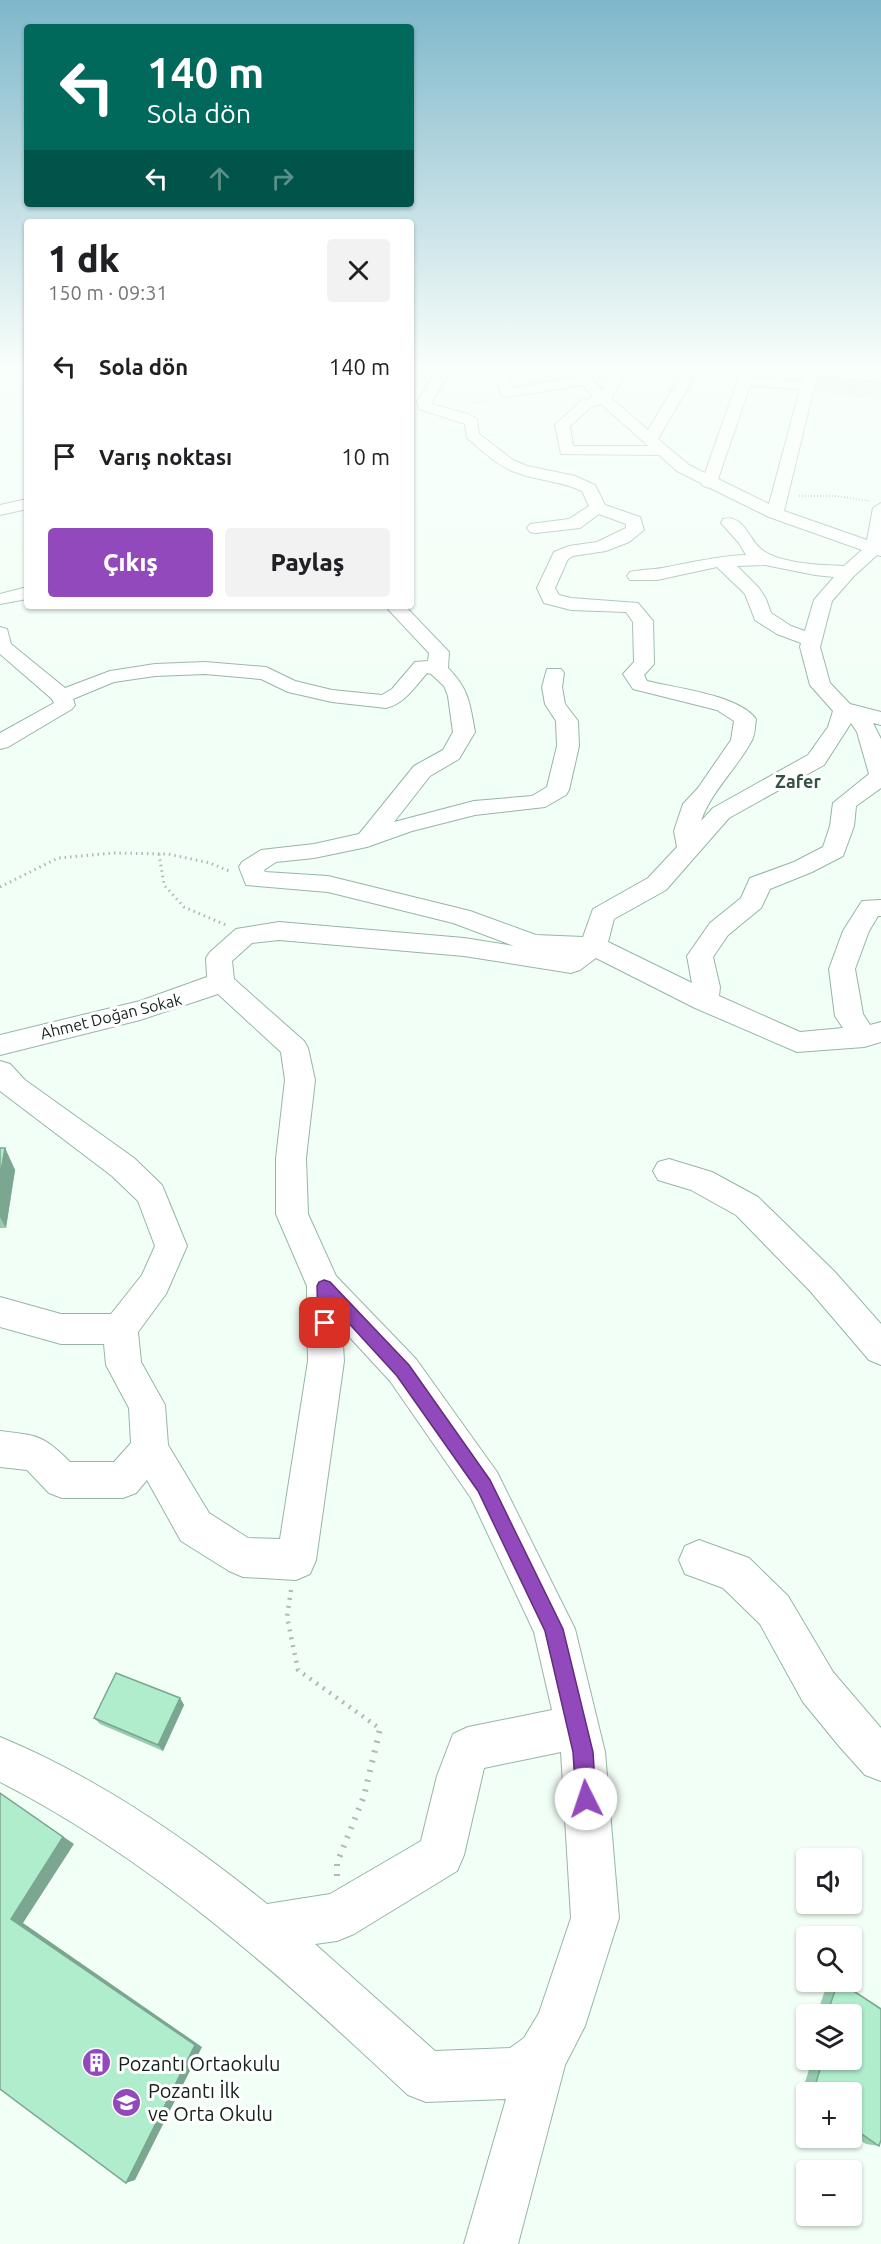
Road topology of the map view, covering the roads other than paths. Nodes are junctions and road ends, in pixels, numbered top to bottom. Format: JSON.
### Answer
{"nodes":[{"id":1,"x":537,"y":473,"type":"edge"},
{"id":2,"x":691,"y":473,"type":"edge"},
{"id":3,"x":713,"y":473,"type":"edge"},
{"id":4,"x":786,"y":473,"type":"edge"},
{"id":5,"x":709,"y":483,"type":"junction"},
{"id":6,"x":24,"y":505,"type":"edge"},
{"id":7,"x":877,"y":505,"type":"edge"},
{"id":8,"x":598,"y":508,"type":"junction"},
{"id":9,"x":0,"y":510,"type":"edge"},
{"id":10,"x":775,"y":513,"type":"junction"},
{"id":11,"x":729,"y":523,"type":"dead end"},
{"id":12,"x":536,"y":528,"type":"dead end"},
{"id":13,"x":878,"y":550,"type":"edge"},
{"id":14,"x":765,"y":560,"type":"junction"},
{"id":15,"x":721,"y":561,"type":"junction"},
{"id":16,"x":848,"y":572,"type":"junction"},
{"id":17,"x":636,"y":576,"type":"dead end"},
{"id":18,"x":0,"y":590,"type":"edge"},
{"id":19,"x":24,"y":594,"type":"edge"},
{"id":20,"x":1,"y":599,"type":"edge"},
{"id":21,"x":397,"y":609,"type":"edge"},
{"id":22,"x":0,"y":611,"type":"edge"},
{"id":23,"x":0,"y":633,"type":"edge"},
{"id":24,"x":812,"y":640,"type":"junction"},
{"id":25,"x":438,"y":669,"type":"junction"},
{"id":26,"x":554,"y":673,"type":"dead end"},
{"id":27,"x":62,"y":696,"type":"junction"},
{"id":28,"x":844,"y":710,"type":"junction"},
{"id":29,"x":881,"y":719,"type":"edge"},
{"id":30,"x":0,"y":742,"type":"edge"},
{"id":31,"x":367,"y":840,"type":"junction"},
{"id":32,"x":690,"y":849,"type":"junction"},
{"id":33,"x":881,"y":908,"type":"edge"},
{"id":34,"x":594,"y":946,"type":"junction"},
{"id":35,"x":221,"y":982,"type":"junction"},
{"id":36,"x":705,"y":1002,"type":"junction"},
{"id":37,"x":873,"y":1035,"type":"edge"},
{"id":38,"x":2,"y":1055,"type":"edge"},
{"id":39,"x":669,"y":1171,"type":"dead end"},
{"id":40,"x":324,"y":1286,"type":"junction"},
{"id":41,"x":0,"y":1312,"type":"edge"},
{"id":42,"x":120,"y":1329,"type":"junction"},
{"id":43,"x":881,"y":1349,"type":"edge"},
{"id":44,"x":0,"y":1449,"type":"edge"},
{"id":45,"x":150,"y":1449,"type":"junction"},
{"id":46,"x":699,"y":1560,"type":"dead end"},
{"id":47,"x":577,"y":1727,"type":"junction"},
{"id":48,"x":0,"y":1759,"type":"edge"},
{"id":49,"x":881,"y":1760,"type":"edge"},
{"id":50,"x":262,"y":1929,"type":"junction"},
{"id":51,"x":542,"y":2056,"type":"junction"},
{"id":52,"x":491,"y":2244,"type":"edge"}],
"edges":[{"from":1,"to":8,"type":"street"},
{"from":2,"to":5,"type":"street"},
{"from":3,"to":5,"type":"street"},
{"from":4,"to":10,"type":"street"},
{"from":5,"to":10,"type":"street"},
{"from":6,"to":9,"type":"street"},
{"from":7,"to":13,"type":"street"},
{"from":8,"to":12,"type":"street"},
{"from":8,"to":32,"type":"street"},
{"from":10,"to":13,"type":"street"},
{"from":11,"to":14,"type":"street"},
{"from":13,"to":16,"type":"street"},
{"from":14,"to":15,"type":"street"},
{"from":14,"to":16,"type":"street"},
{"from":15,"to":17,"type":"street"},
{"from":15,"to":24,"type":"street"},
{"from":16,"to":24,"type":"street"},
{"from":18,"to":20,"type":"street"},
{"from":19,"to":20,"type":"street"},
{"from":20,"to":22,"type":"street"},
{"from":21,"to":25,"type":"street"},
{"from":23,"to":27,"type":"street"},
{"from":24,"to":28,"type":"street"},
{"from":25,"to":27,"type":"street"},
{"from":25,"to":31,"type":"street"},
{"from":26,"to":31,"type":"street"},
{"from":27,"to":30,"type":"street"},
{"from":28,"to":29,"type":"street"},
{"from":28,"to":32,"type":"street"},
{"from":28,"to":36,"type":"street"},
{"from":31,"to":34,"type":"street"},
{"from":32,"to":34,"type":"street"},
{"from":33,"to":37,"type":"street"},
{"from":34,"to":35,"type":"street"},
{"from":34,"to":36,"type":"street"},
{"from":35,"to":38,"type":"street","name":"Ahmet Doğan Sokak"},
{"from":35,"to":40,"type":"street"},
{"from":36,"to":37,"type":"street"},
{"from":38,"to":42,"type":"street"},
{"from":39,"to":43,"type":"street"},
{"from":40,"to":45,"type":"street"},
{"from":40,"to":47,"type":"street"},
{"from":41,"to":42,"type":"street"},
{"from":42,"to":45,"type":"street"},
{"from":44,"to":45,"type":"street"},
{"from":46,"to":49,"type":"street"},
{"from":47,"to":50,"type":"street"},
{"from":47,"to":51,"type":"street"},
{"from":48,"to":50,"type":"street"},
{"from":50,"to":51,"type":"street"},
{"from":51,"to":52,"type":"street"}]}
